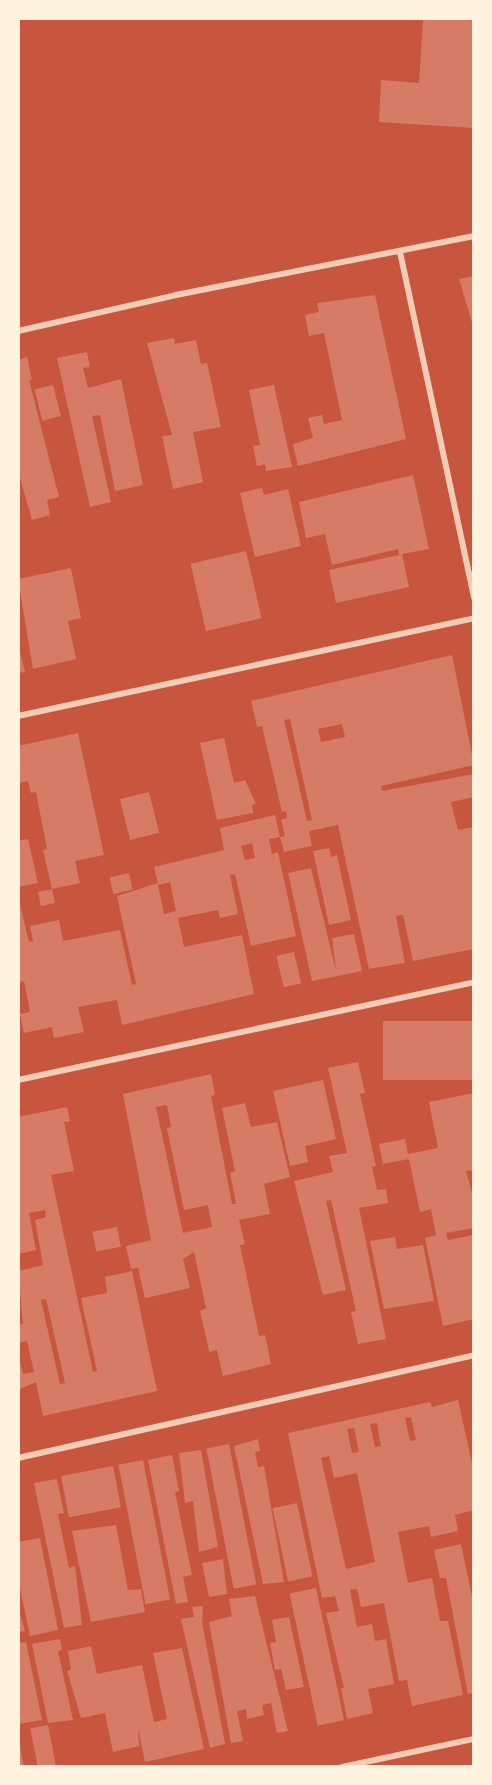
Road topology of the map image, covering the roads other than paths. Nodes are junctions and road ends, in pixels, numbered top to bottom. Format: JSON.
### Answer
{"nodes":[{"id":1,"x":474,"y":236,"type":"edge"},
{"id":2,"x":400,"y":252,"type":"junction"},
{"id":3,"x":18,"y":331,"type":"edge"},
{"id":4,"x":474,"y":598,"type":"edge"},
{"id":5,"x":474,"y":618,"type":"edge"},
{"id":6,"x":18,"y":716,"type":"edge"},
{"id":7,"x":474,"y":982,"type":"edge"},
{"id":8,"x":18,"y":1080,"type":"edge"},
{"id":9,"x":474,"y":1355,"type":"edge"},
{"id":10,"x":18,"y":1458,"type":"edge"},
{"id":11,"x":474,"y":1739,"type":"edge"},
{"id":12,"x":342,"y":1767,"type":"edge"}],
"edges":[{"from":1,"to":2,"type":"street"},
{"from":2,"to":3,"type":"street"},
{"from":2,"to":4,"type":"street"},
{"from":5,"to":6,"type":"street"},
{"from":7,"to":8,"type":"street"},
{"from":9,"to":10,"type":"street"},
{"from":11,"to":12,"type":"street"}]}
